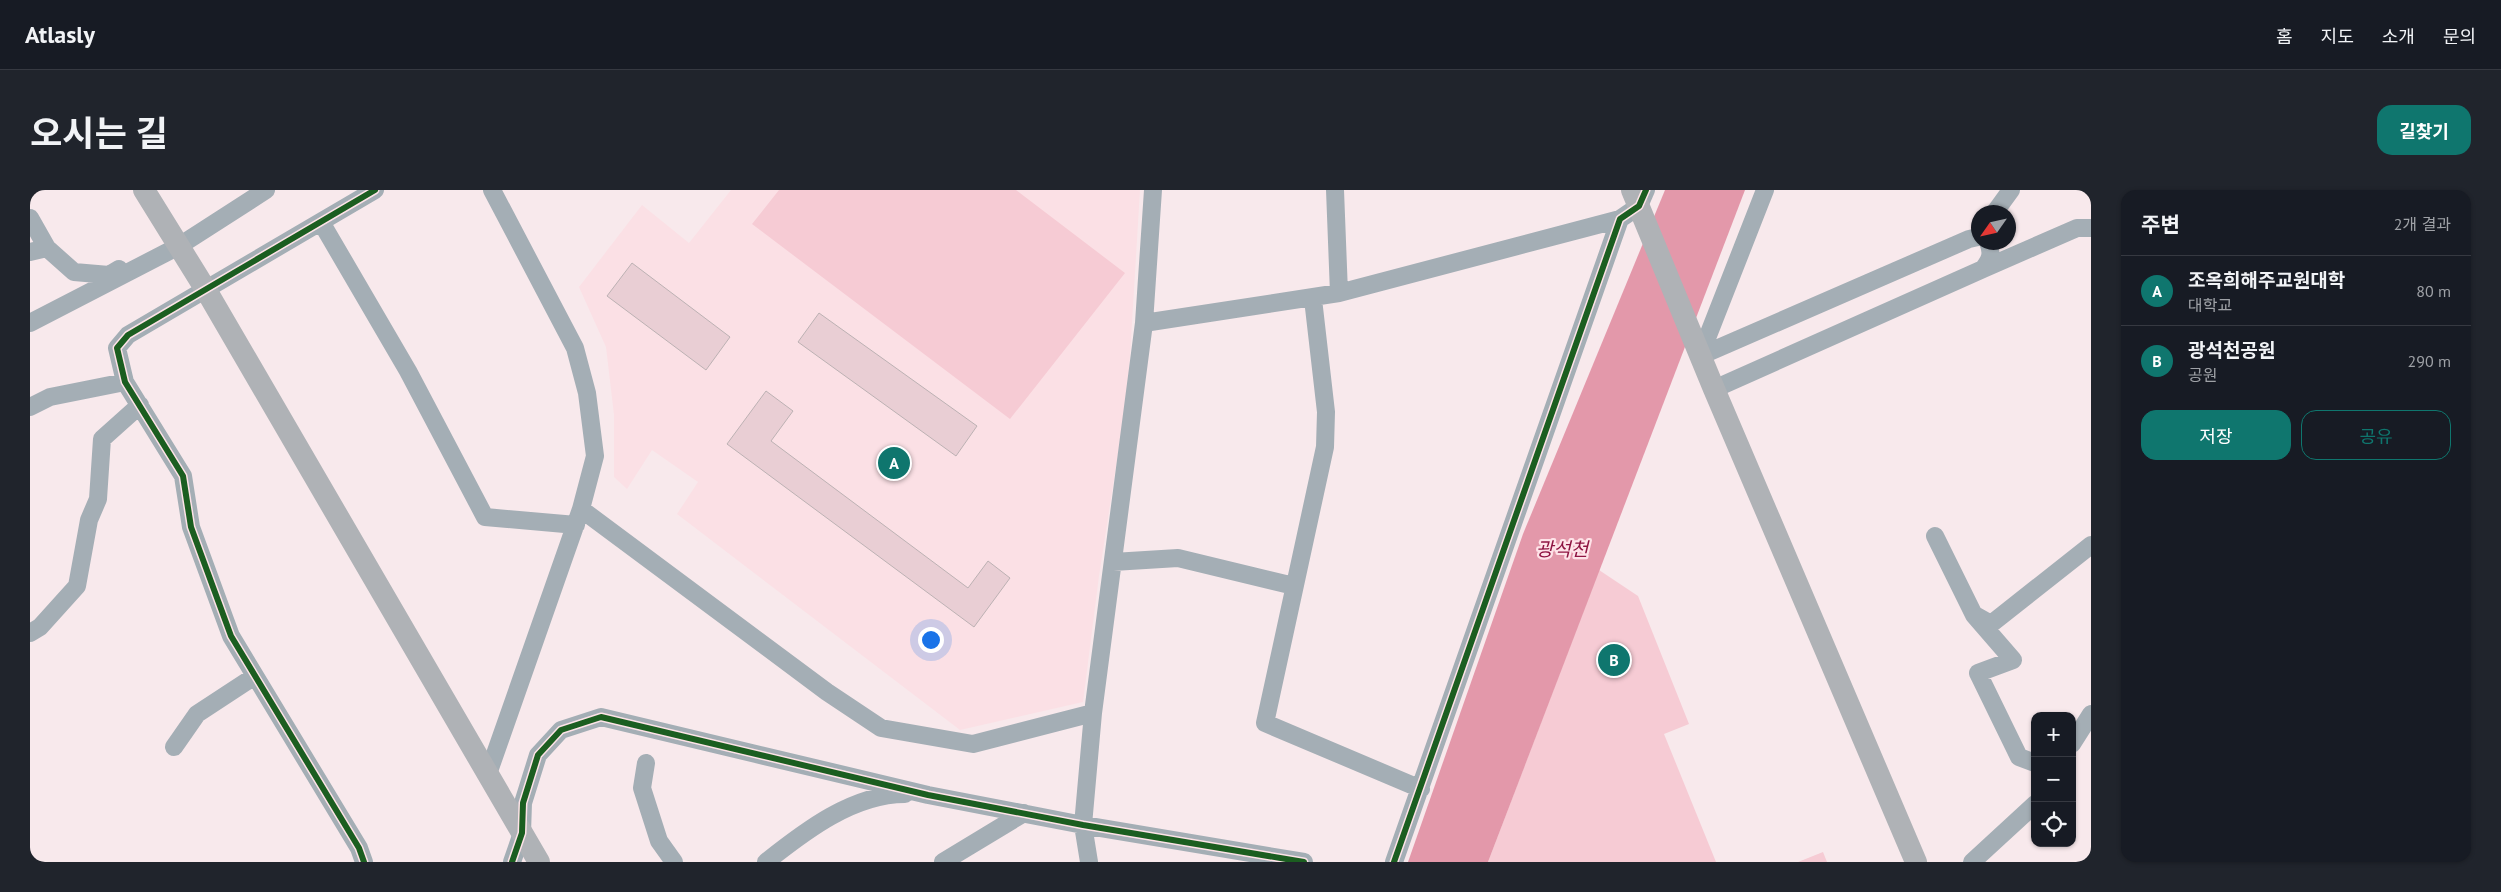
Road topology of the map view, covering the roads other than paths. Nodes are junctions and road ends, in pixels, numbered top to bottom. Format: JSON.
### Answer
{"nodes":[{"id":1,"x":144,"y":190,"type":"edge"},
{"id":2,"x":266,"y":190,"type":"edge"},
{"id":3,"x":375,"y":190,"type":"edge"},
{"id":4,"x":492,"y":190,"type":"edge"},
{"id":5,"x":1153,"y":190,"type":"edge"},
{"id":6,"x":1335,"y":190,"type":"edge"},
{"id":7,"x":1765,"y":190,"type":"edge"},
{"id":8,"x":2011,"y":190,"type":"edge"},
{"id":9,"x":1640,"y":202,"type":"edge"},
{"id":10,"x":2000,"y":205,"type":"edge"},
{"id":11,"x":30,"y":218,"type":"edge"},
{"id":12,"x":1620,"y":219,"type":"junction"},
{"id":13,"x":321,"y":222,"type":"junction"},
{"id":14,"x":2091,"y":228,"type":"edge"},
{"id":15,"x":1971,"y":238,"type":"edge"},
{"id":16,"x":176,"y":241,"type":"junction"},
{"id":17,"x":48,"y":248,"type":"junction"},
{"id":18,"x":1991,"y":250,"type":"edge"},
{"id":19,"x":30,"y":252,"type":"edge"},
{"id":20,"x":1983,"y":270,"type":"junction"},
{"id":21,"x":206,"y":290,"type":"junction"},
{"id":22,"x":1339,"y":294,"type":"junction"},
{"id":23,"x":1313,"y":299,"type":"junction"},
{"id":24,"x":30,"y":322,"type":"edge"},
{"id":25,"x":1144,"y":323,"type":"junction"},
{"id":26,"x":1700,"y":356,"type":"junction"},
{"id":27,"x":125,"y":382,"type":"junction"},
{"id":28,"x":1714,"y":389,"type":"junction"},
{"id":29,"x":140,"y":405,"type":"junction"},
{"id":30,"x":30,"y":407,"type":"edge"},
{"id":31,"x":579,"y":517,"type":"junction"},
{"id":32,"x":1934,"y":536,"type":"dead end"},
{"id":33,"x":2091,"y":545,"type":"edge"},
{"id":34,"x":1113,"y":562,"type":"junction"},
{"id":35,"x":1294,"y":586,"type":"junction"},
{"id":36,"x":1974,"y":615,"type":"junction"},
{"id":37,"x":30,"y":633,"type":"edge"},
{"id":38,"x":255,"y":676,"type":"junction"},
{"id":39,"x":1093,"y":713,"type":"junction"},
{"id":40,"x":2091,"y":714,"type":"edge"},
{"id":41,"x":2076,"y":738,"type":"edge"},
{"id":42,"x":174,"y":747,"type":"dead end"},
{"id":43,"x":2031,"y":761,"type":"edge"},
{"id":44,"x":646,"y":763,"type":"dead end"},
{"id":45,"x":488,"y":774,"type":"junction"},
{"id":46,"x":1421,"y":789,"type":"junction"},
{"id":47,"x":928,"y":795,"type":"junction"},
{"id":48,"x":2031,"y":808,"type":"edge"},
{"id":49,"x":1024,"y":813,"type":"junction"},
{"id":50,"x":1083,"y":824,"type":"junction"},
{"id":51,"x":522,"y":833,"type":"junction"},
{"id":52,"x":364,"y":862,"type":"edge"},
{"id":53,"x":512,"y":862,"type":"edge"},
{"id":54,"x":539,"y":862,"type":"edge"},
{"id":55,"x":674,"y":862,"type":"edge"},
{"id":56,"x":766,"y":862,"type":"edge"},
{"id":57,"x":943,"y":862,"type":"edge"},
{"id":58,"x":1089,"y":862,"type":"edge"},
{"id":59,"x":1304,"y":862,"type":"edge"},
{"id":60,"x":1394,"y":862,"type":"edge"},
{"id":61,"x":1916,"y":862,"type":"edge"},
{"id":62,"x":1972,"y":862,"type":"edge"}],
"edges":[{"from":1,"to":16,"type":"main road"},
{"from":2,"to":16,"type":"street"},
{"from":3,"to":13,"type":"street"},
{"from":4,"to":31,"type":"street"},
{"from":5,"to":25,"type":"street"},
{"from":6,"to":22,"type":"street"},
{"from":7,"to":26,"type":"street"},
{"from":8,"to":10,"type":"street"},
{"from":9,"to":12,"type":"street"},
{"from":9,"to":26,"type":"main road"},
{"from":11,"to":17,"type":"street"},
{"from":12,"to":22,"type":"street"},
{"from":12,"to":46,"type":"street"},
{"from":13,"to":21,"type":"street"},
{"from":13,"to":31,"type":"street"},
{"from":14,"to":20,"type":"street"},
{"from":15,"to":26,"type":"street"},
{"from":16,"to":17,"type":"street"},
{"from":16,"to":21,"type":"main road"},
{"from":16,"to":24,"type":"street"},
{"from":17,"to":19,"type":"street"},
{"from":18,"to":20,"type":"street"},
{"from":20,"to":28,"type":"street"},
{"from":21,"to":27,"type":"street"},
{"from":21,"to":45,"type":"main road"},
{"from":22,"to":23,"type":"street"},
{"from":23,"to":25,"type":"street"},
{"from":23,"to":35,"type":"street"},
{"from":25,"to":34,"type":"street"},
{"from":26,"to":28,"type":"main road"},
{"from":27,"to":29,"type":"street"},
{"from":27,"to":30,"type":"street"},
{"from":28,"to":61,"type":"main road"},
{"from":29,"to":37,"type":"street"},
{"from":29,"to":38,"type":"street"},
{"from":31,"to":39,"type":"street"},
{"from":31,"to":45,"type":"street"},
{"from":32,"to":36,"type":"street"},
{"from":33,"to":36,"type":"street"},
{"from":34,"to":35,"type":"street"},
{"from":34,"to":39,"type":"street"},
{"from":35,"to":46,"type":"street"},
{"from":36,"to":43,"type":"street"},
{"from":38,"to":42,"type":"street"},
{"from":38,"to":52,"type":"street"},
{"from":39,"to":50,"type":"street"},
{"from":40,"to":41,"type":"street"},
{"from":44,"to":55,"type":"street"},
{"from":45,"to":51,"type":"main road"},
{"from":46,"to":60,"type":"street"},
{"from":47,"to":49,"type":"street"},
{"from":47,"to":51,"type":"street"},
{"from":47,"to":56,"type":"street"},
{"from":48,"to":62,"type":"street"},
{"from":49,"to":50,"type":"street"},
{"from":49,"to":57,"type":"street"},
{"from":50,"to":58,"type":"street"},
{"from":50,"to":59,"type":"street"},
{"from":51,"to":53,"type":"street"},
{"from":51,"to":54,"type":"main road"}]}
